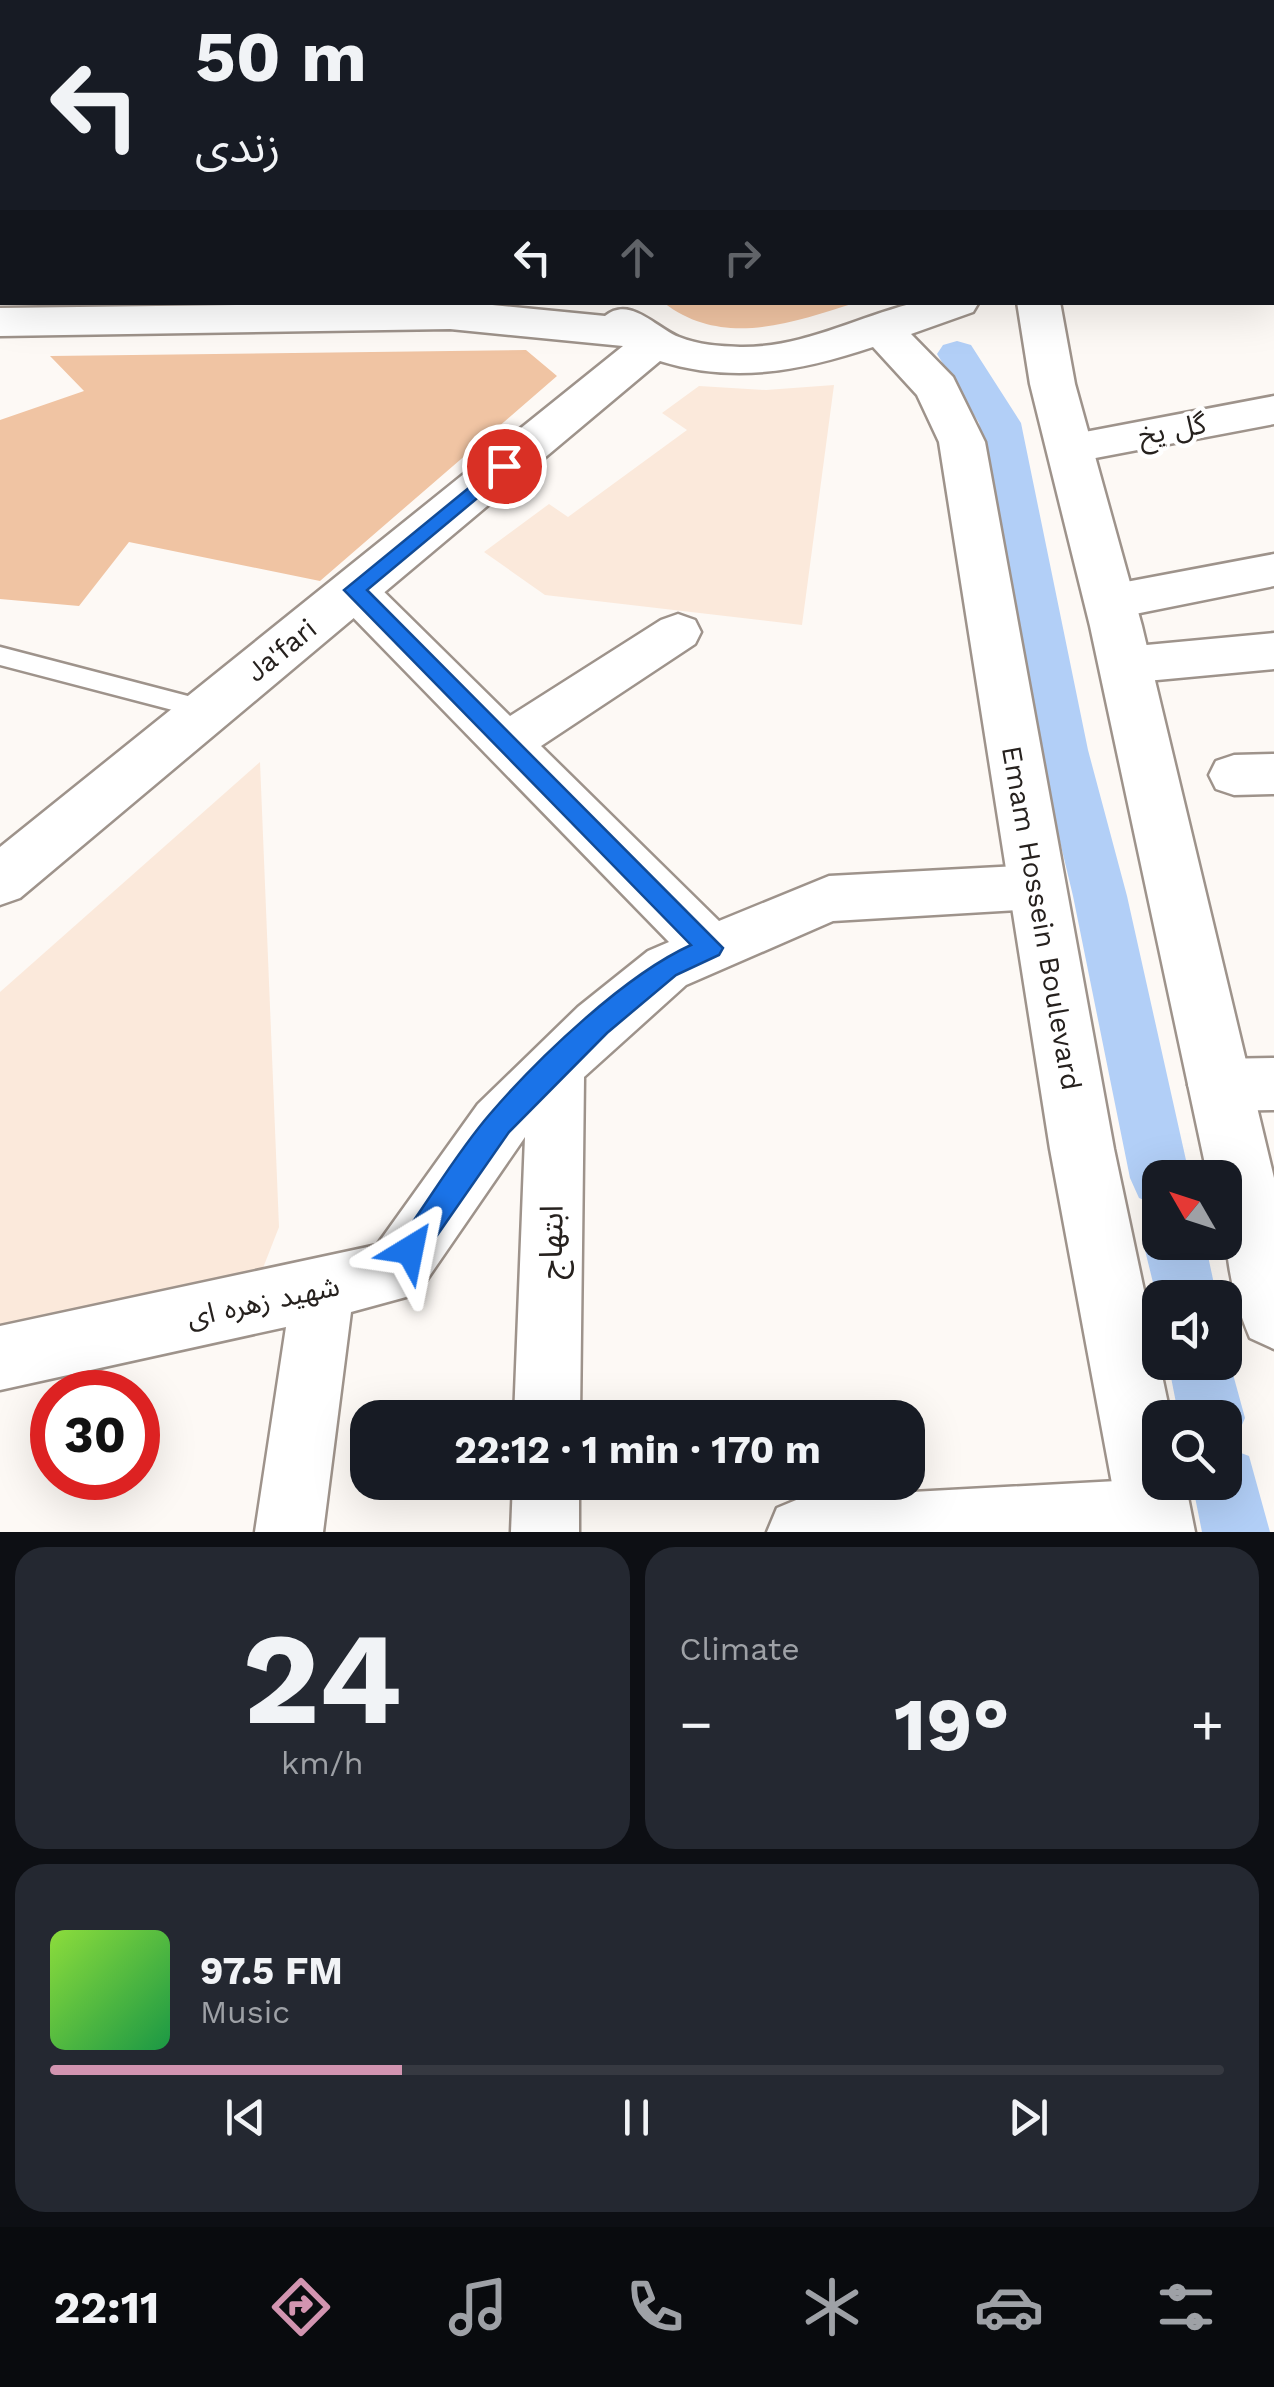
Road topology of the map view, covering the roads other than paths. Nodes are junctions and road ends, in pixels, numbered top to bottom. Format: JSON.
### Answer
{"nodes":[{"id":1,"x":607,"y":305,"type":"edge"},
{"id":2,"x":949,"y":305,"type":"edge"},
{"id":3,"x":1038,"y":305,"type":"edge"},
{"id":4,"x":0,"y":322,"type":"edge"},
{"id":5,"x":880,"y":328,"type":"junction"},
{"id":6,"x":645,"y":338,"type":"junction"},
{"id":7,"x":1274,"y":410,"type":"edge"},
{"id":8,"x":1069,"y":449,"type":"junction"},
{"id":9,"x":1274,"y":570,"type":"edge"},
{"id":10,"x":354,"y":590,"type":"junction"},
{"id":11,"x":1110,"y":602,"type":"junction"},
{"id":12,"x":678,"y":632,"type":"dead end"},
{"id":13,"x":1274,"y":650,"type":"edge"},
{"id":14,"x":0,"y":656,"type":"edge"},
{"id":15,"x":1125,"y":665,"type":"junction"},
{"id":16,"x":207,"y":710,"type":"junction"},
{"id":17,"x":507,"y":743,"type":"junction"},
{"id":18,"x":0,"y":881,"type":"edge"},
{"id":19,"x":1036,"y":887,"type":"junction"},
{"id":20,"x":710,"y":948,"type":"junction"},
{"id":21,"x":556,"y":1066,"type":"junction"},
{"id":22,"x":1274,"y":1084,"type":"edge"},
{"id":23,"x":1217,"y":1085,"type":"junction"},
{"id":24,"x":322,"y":1288,"type":"junction"},
{"id":25,"x":1274,"y":1314,"type":"edge"},
{"id":26,"x":0,"y":1358,"type":"edge"},
{"id":27,"x":547,"y":1400,"type":"edge"},
{"id":28,"x":545,"y":1500,"type":"edge"},
{"id":29,"x":1156,"y":1522,"type":"edge"},
{"id":30,"x":289,"y":1532,"type":"edge"},
{"id":31,"x":544,"y":1532,"type":"edge"},
{"id":32,"x":801,"y":1532,"type":"edge"}],
"edges":[{"from":1,"to":6,"type":"main road"},
{"from":2,"to":5,"type":"main road"},
{"from":3,"to":8,"type":"main road"},
{"from":4,"to":6,"type":"main road"},
{"from":5,"to":6,"type":"main road"},
{"from":5,"to":19,"type":"main road","name":"Emam Hossein Boulevard"},
{"from":6,"to":10,"type":"main road","name":"Ja'fari"},
{"from":7,"to":8,"type":"street","name":"گل یخ"},
{"from":8,"to":11,"type":"main road"},
{"from":9,"to":11,"type":"street"},
{"from":10,"to":16,"type":"main road","name":"Ja'fari"},
{"from":10,"to":17,"type":"street"},
{"from":11,"to":15,"type":"main road"},
{"from":12,"to":17,"type":"street"},
{"from":13,"to":15,"type":"street"},
{"from":14,"to":16,"type":"lane"},
{"from":15,"to":23,"type":"main road"},
{"from":16,"to":18,"type":"main road","name":"Ja'fari"},
{"from":17,"to":20,"type":"street"},
{"from":19,"to":20,"type":"street","name":"شهید زهره ای"},
{"from":19,"to":29,"type":"main road","name":"Emam Hossein Boulevard"},
{"from":20,"to":21,"type":"street","name":"شهید زهره ای"},
{"from":21,"to":24,"type":"street","name":"شهید زهره ای"},
{"from":21,"to":27,"type":"street","name":"ابتهاج"},
{"from":22,"to":23,"type":"street"},
{"from":23,"to":25,"type":"main road"},
{"from":24,"to":26,"type":"street","name":"شهید زهره ای"},
{"from":24,"to":30,"type":"street"},
{"from":28,"to":31,"type":"street"},
{"from":29,"to":32,"type":"street"}]}
